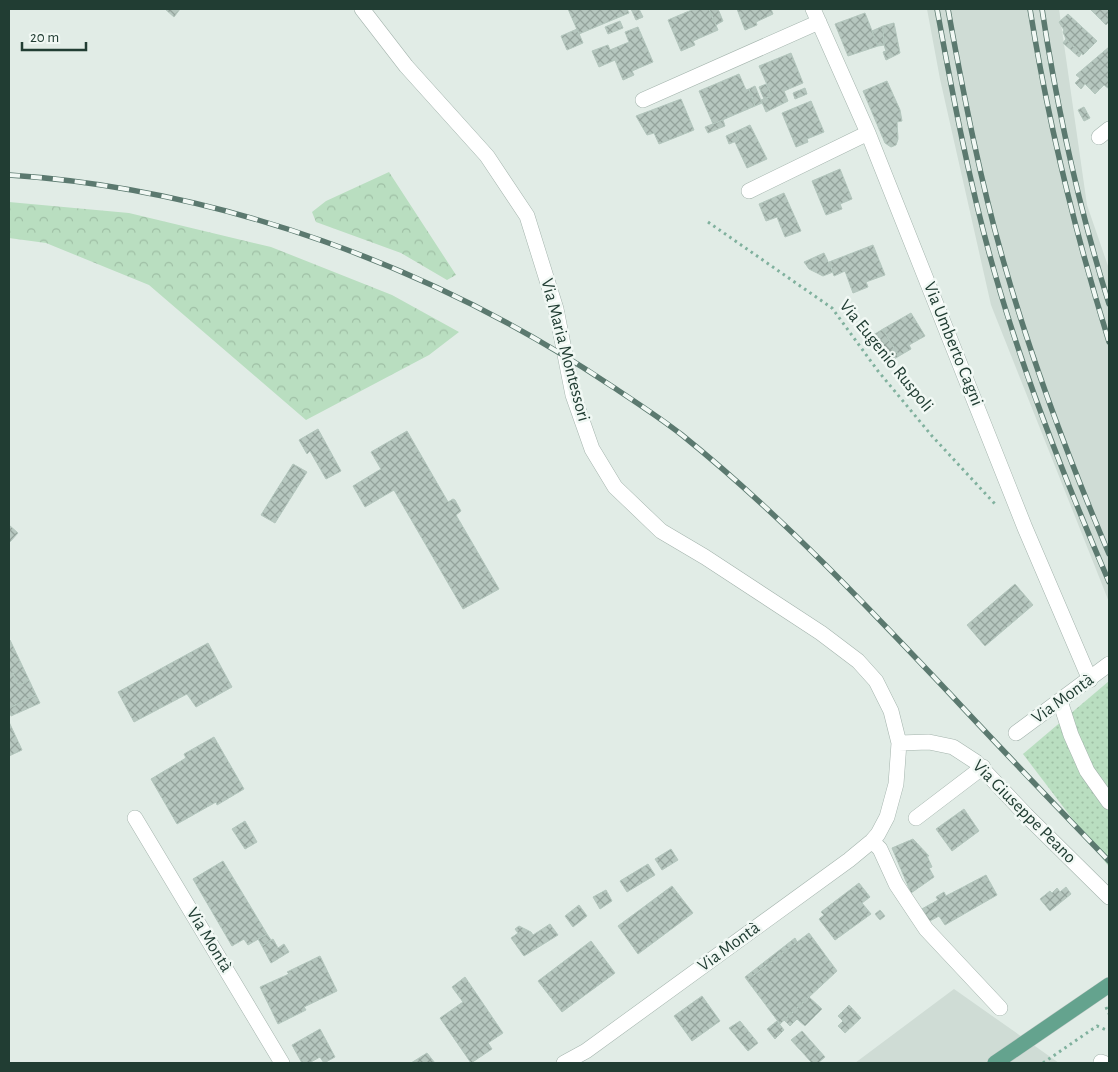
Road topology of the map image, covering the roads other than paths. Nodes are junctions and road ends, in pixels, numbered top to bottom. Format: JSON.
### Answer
{"nodes":[{"id":1,"x":362,"y":9,"type":"edge"},
{"id":2,"x":816,"y":15,"type":"edge"},
{"id":3,"x":643,"y":100,"type":"dead end"},
{"id":4,"x":868,"y":133,"type":"junction"},
{"id":5,"x":749,"y":191,"type":"dead end"},
{"id":6,"x":1109,"y":664,"type":"edge"},
{"id":7,"x":1090,"y":680,"type":"junction"},
{"id":8,"x":1060,"y":702,"type":"junction"},
{"id":9,"x":1016,"y":733,"type":"dead end"},
{"id":10,"x":899,"y":743,"type":"junction"},
{"id":11,"x":983,"y":768,"type":"junction"},
{"id":12,"x":1109,"y":802,"type":"edge"},
{"id":13,"x":135,"y":818,"type":"dead end"},
{"id":14,"x":916,"y":818,"type":"dead end"},
{"id":15,"x":872,"y":841,"type":"junction"},
{"id":16,"x":1109,"y":897,"type":"edge"},
{"id":17,"x":1109,"y":985,"type":"edge"},
{"id":18,"x":1000,"y":1008,"type":"dead end"},
{"id":19,"x":583,"y":1057,"type":"edge"},
{"id":20,"x":282,"y":1063,"type":"edge"},
{"id":21,"x":564,"y":1063,"type":"edge"},
{"id":22,"x":995,"y":1063,"type":"edge"}],
"edges":[{"from":1,"to":10,"type":"street","name":"Via Maria Montessori"},
{"from":2,"to":3,"type":"street"},
{"from":2,"to":4,"type":"street","name":"Via Umberto Cagni"},
{"from":4,"to":5,"type":"street"},
{"from":4,"to":7,"type":"street","name":"Via Umberto Cagni"},
{"from":6,"to":7,"type":"street","name":"Via Montà"},
{"from":7,"to":8,"type":"street","name":"Via Montà"},
{"from":8,"to":9,"type":"street","name":"Via Montà"},
{"from":8,"to":12,"type":"street"},
{"from":10,"to":11,"type":"street","name":"Via Giuseppe Peano"},
{"from":10,"to":15,"type":"street","name":"Via Maria Montessori"},
{"from":11,"to":14,"type":"street"},
{"from":11,"to":16,"type":"street","name":"Via Giuseppe Peano"},
{"from":13,"to":20,"type":"street","name":"Via Montà"},
{"from":15,"to":18,"type":"street"},
{"from":15,"to":19,"type":"street","name":"Via Montà"},
{"from":17,"to":22,"type":"main road"},
{"from":19,"to":21,"type":"street","name":"Via Montà"}]}
